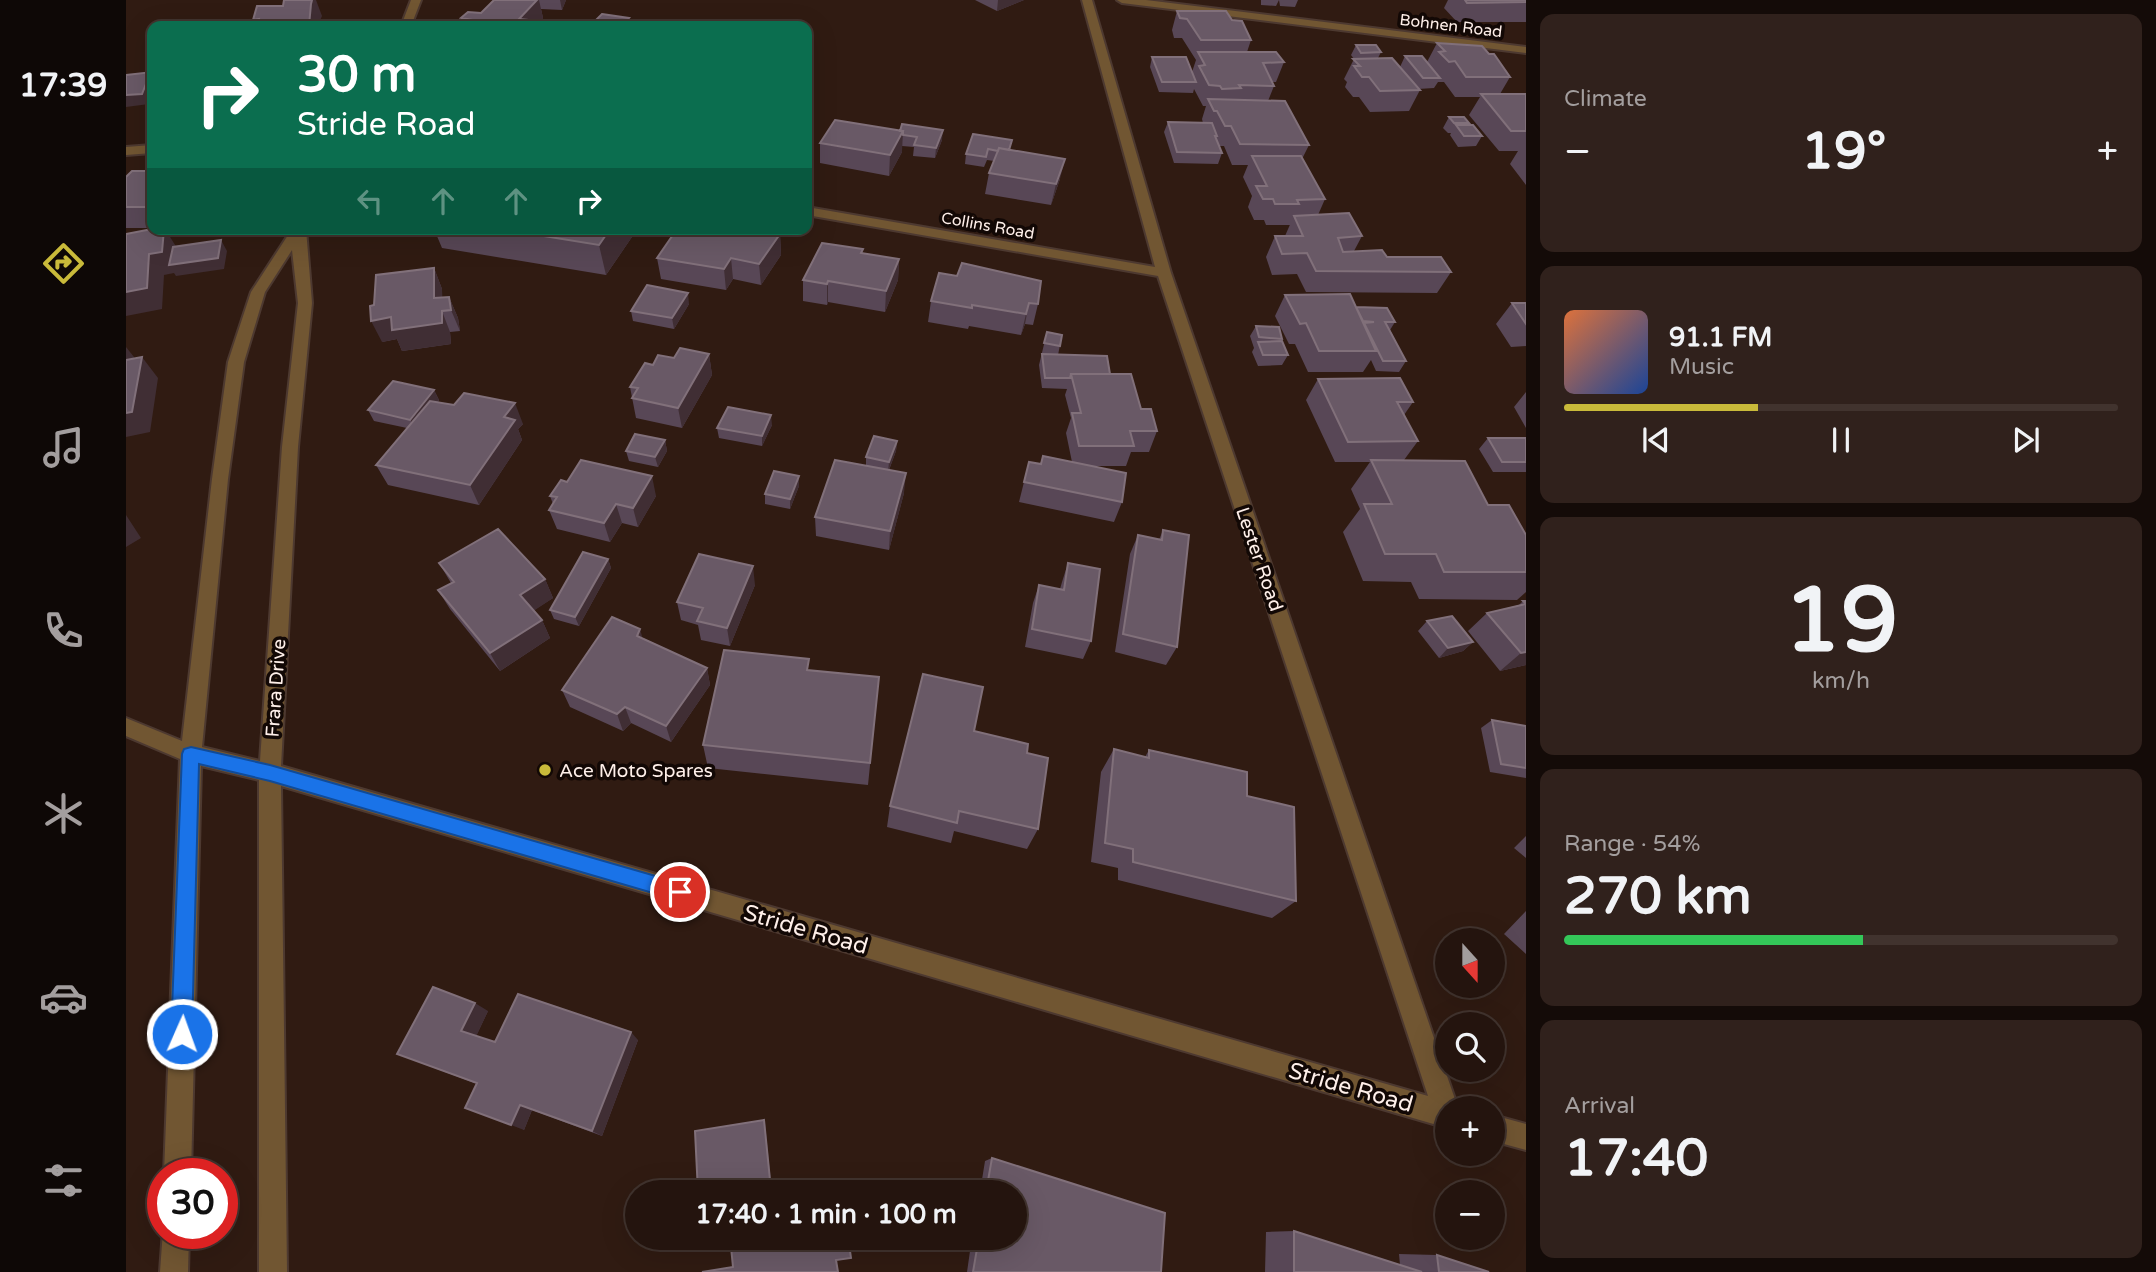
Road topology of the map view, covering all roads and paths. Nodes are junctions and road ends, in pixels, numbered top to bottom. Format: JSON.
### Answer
{"nodes":[{"id":1,"x":416,"y":0,"type":"edge"},
{"id":2,"x":1087,"y":0,"type":"edge"},
{"id":3,"x":1122,"y":0,"type":"edge"},
{"id":4,"x":408,"y":21,"type":"edge"},
{"id":5,"x":1526,"y":50,"type":"edge"},
{"id":6,"x":147,"y":149,"type":"edge"},
{"id":7,"x":126,"y":151,"type":"edge"},
{"id":8,"x":812,"y":212,"type":"edge"},
{"id":9,"x":295,"y":235,"type":"edge"},
{"id":10,"x":298,"y":235,"type":"edge"},
{"id":11,"x":1164,"y":273,"type":"junction"},
{"id":12,"x":126,"y":727,"type":"edge"},
{"id":13,"x":191,"y":754,"type":"junction"},
{"id":14,"x":270,"y":773,"type":"junction"},
{"id":15,"x":1441,"y":1096,"type":"edge"},
{"id":16,"x":1435,"y":1112,"type":"edge"},
{"id":17,"x":1505,"y":1131,"type":"edge"},
{"id":18,"x":1526,"y":1137,"type":"edge"},
{"id":19,"x":178,"y":1158,"type":"edge"},
{"id":20,"x":175,"y":1249,"type":"edge"},
{"id":21,"x":174,"y":1272,"type":"edge"},
{"id":22,"x":272,"y":1272,"type":"edge"}],
"edges":[{"from":1,"to":4,"type":"street"},
{"from":2,"to":11,"type":"street","name":"Lester Road"},
{"from":3,"to":5,"type":"street","name":"Bohnen Road"},
{"from":6,"to":7,"type":"street"},
{"from":8,"to":11,"type":"street","name":"Collins Road"},
{"from":9,"to":13,"type":"street","name":"Frara Drive"},
{"from":10,"to":14,"type":"street","name":"Frara Drive"},
{"from":11,"to":15,"type":"street","name":"Lester Road"},
{"from":12,"to":13,"type":"street","name":"Stride Road"},
{"from":13,"to":14,"type":"street","name":"Stride Road"},
{"from":13,"to":19,"type":"street","name":"Frara Drive"},
{"from":14,"to":16,"type":"street","name":"Stride Road"},
{"from":14,"to":22,"type":"street","name":"Frara Drive"},
{"from":17,"to":18,"type":"street"},
{"from":20,"to":21,"type":"street"}]}
